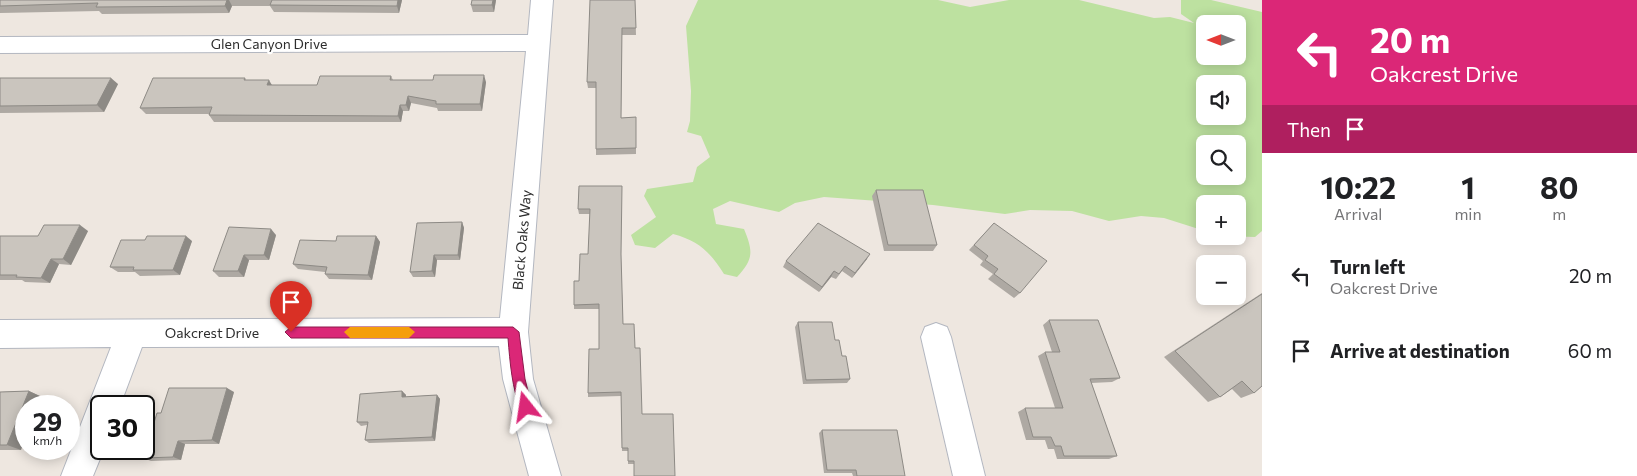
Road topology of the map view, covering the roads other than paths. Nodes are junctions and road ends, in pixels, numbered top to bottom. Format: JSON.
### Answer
{"nodes":[{"id":1,"x":542,"y":0,"type":"edge"},
{"id":2,"x":538,"y":42,"type":"junction"},
{"id":3,"x":0,"y":45,"type":"edge"},
{"id":4,"x":513,"y":332,"type":"junction"},
{"id":5,"x":0,"y":334,"type":"edge"},
{"id":6,"x":132,"y":334,"type":"junction"},
{"id":7,"x":936,"y":337,"type":"dead end"},
{"id":8,"x":108,"y":395,"type":"edge"},
{"id":9,"x":90,"y":442,"type":"edge"},
{"id":10,"x":77,"y":476,"type":"edge"},
{"id":11,"x":545,"y":476,"type":"edge"},
{"id":12,"x":969,"y":476,"type":"edge"}],
"edges":[{"from":1,"to":2,"type":"street","name":"Black Oaks Way"},
{"from":2,"to":3,"type":"street","name":"Glen Canyon Drive"},
{"from":2,"to":4,"type":"street","name":"Black Oaks Way"},
{"from":4,"to":6,"type":"street","name":"Oakcrest Drive"},
{"from":4,"to":11,"type":"street","name":"Black Oaks Way"},
{"from":5,"to":6,"type":"street","name":"Oakcrest Drive"},
{"from":6,"to":8,"type":"street"},
{"from":7,"to":12,"type":"street"},
{"from":9,"to":10,"type":"street"}]}
